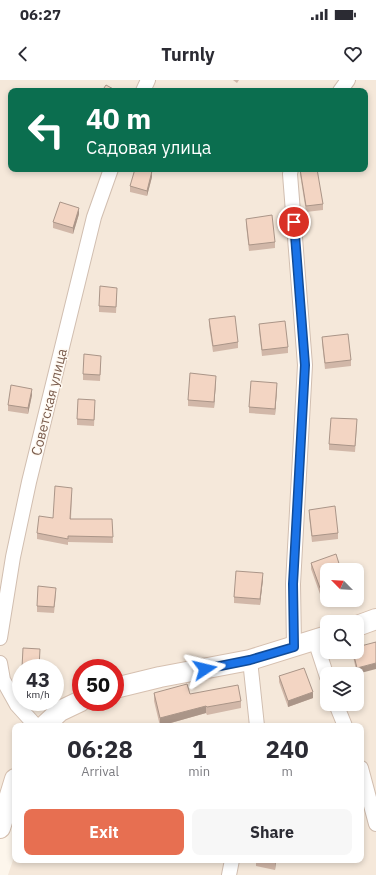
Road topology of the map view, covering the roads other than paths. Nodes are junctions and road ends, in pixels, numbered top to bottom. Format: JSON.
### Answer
{"nodes":[{"id":1,"x":110,"y":172,"type":"edge"},
{"id":2,"x":290,"y":172,"type":"edge"},
{"id":3,"x":376,"y":619,"type":"edge"},
{"id":4,"x":364,"y":623,"type":"edge"},
{"id":5,"x":0,"y":638,"type":"edge"},
{"id":6,"x":320,"y":638,"type":"edge"},
{"id":7,"x":294,"y":647,"type":"junction"},
{"id":8,"x":250,"y":660,"type":"junction"},
{"id":9,"x":0,"y":663,"type":"edge"},
{"id":10,"x":124,"y":686,"type":"edge"},
{"id":11,"x":72,"y":705,"type":"edge"},
{"id":12,"x":339,"y":711,"type":"edge"},
{"id":13,"x":33,"y":723,"type":"edge"},
{"id":14,"x":47,"y":723,"type":"edge"},
{"id":15,"x":257,"y":723,"type":"edge"},
{"id":16,"x":344,"y":723,"type":"edge"},
{"id":17,"x":364,"y":779,"type":"edge"},
{"id":18,"x":12,"y":789,"type":"edge"},
{"id":19,"x":376,"y":824,"type":"edge"},
{"id":20,"x":0,"y":828,"type":"edge"},
{"id":21,"x":231,"y":863,"type":"edge"},
{"id":22,"x":229,"y":875,"type":"edge"}],
"edges":[{"from":1,"to":5,"type":"street","name":"Советская улица"},
{"from":2,"to":7,"type":"street"},
{"from":3,"to":4,"type":"main road"},
{"from":6,"to":7,"type":"main road"},
{"from":7,"to":8,"type":"main road"},
{"from":8,"to":10,"type":"main road"},
{"from":8,"to":15,"type":"street"},
{"from":9,"to":13,"type":"street"},
{"from":11,"to":14,"type":"main road"},
{"from":12,"to":16,"type":"street"},
{"from":17,"to":19,"type":"street"},
{"from":18,"to":20,"type":"main road"},
{"from":21,"to":22,"type":"street"}]}
